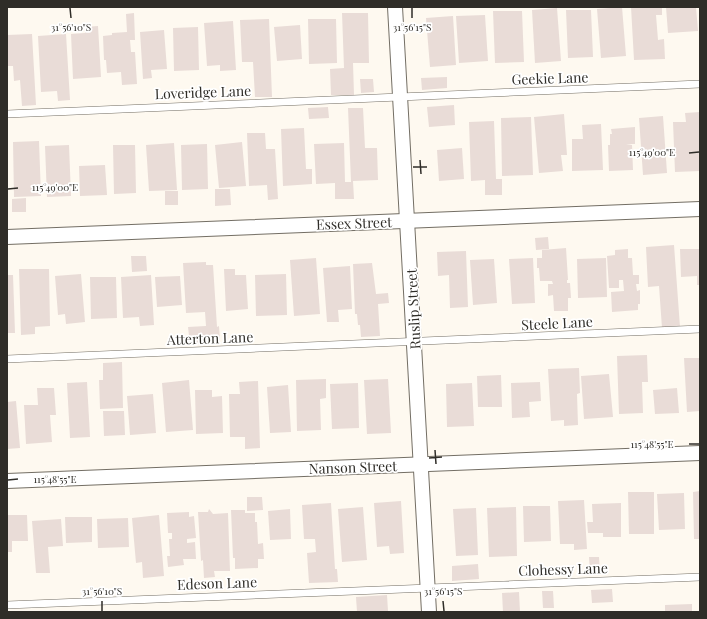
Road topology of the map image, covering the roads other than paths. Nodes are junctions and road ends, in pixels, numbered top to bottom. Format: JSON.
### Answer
{"nodes":[{"id":1,"x":395,"y":7,"type":"edge"},
{"id":2,"x":700,"y":84,"type":"edge"},
{"id":3,"x":401,"y":97,"type":"junction"},
{"id":4,"x":7,"y":114,"type":"edge"},
{"id":5,"x":700,"y":209,"type":"edge"},
{"id":6,"x":408,"y":221,"type":"junction"},
{"id":7,"x":7,"y":237,"type":"edge"},
{"id":8,"x":700,"y":330,"type":"edge"},
{"id":9,"x":414,"y":342,"type":"junction"},
{"id":10,"x":7,"y":359,"type":"edge"},
{"id":11,"x":700,"y":453,"type":"edge"},
{"id":12,"x":421,"y":464,"type":"junction"},
{"id":13,"x":7,"y":482,"type":"edge"},
{"id":14,"x":700,"y":576,"type":"edge"},
{"id":15,"x":428,"y":588,"type":"junction"},
{"id":16,"x":7,"y":605,"type":"edge"},
{"id":17,"x":429,"y":612,"type":"edge"}],
"edges":[{"from":1,"to":3,"type":"street","name":"Ruslip Street"},
{"from":2,"to":3,"type":"lane","name":"Geekie Lane"},
{"from":3,"to":4,"type":"lane","name":"Loveridge Lane"},
{"from":3,"to":6,"type":"street","name":"Ruslip Street"},
{"from":5,"to":6,"type":"street","name":"Essex Street"},
{"from":6,"to":7,"type":"street","name":"Essex Street"},
{"from":6,"to":9,"type":"street","name":"Ruslip Street"},
{"from":8,"to":9,"type":"lane","name":"Steele Lane"},
{"from":9,"to":10,"type":"lane","name":"Atterton Lane"},
{"from":9,"to":12,"type":"street","name":"Ruslip Street"},
{"from":11,"to":12,"type":"street","name":"Nanson Street"},
{"from":12,"to":13,"type":"street","name":"Nanson Street"},
{"from":12,"to":15,"type":"street","name":"Ruslip Street"},
{"from":14,"to":15,"type":"lane","name":"Clohessy Lane"},
{"from":15,"to":16,"type":"lane","name":"Edeson Lane"},
{"from":15,"to":17,"type":"street","name":"Ruslip Street"}]}
